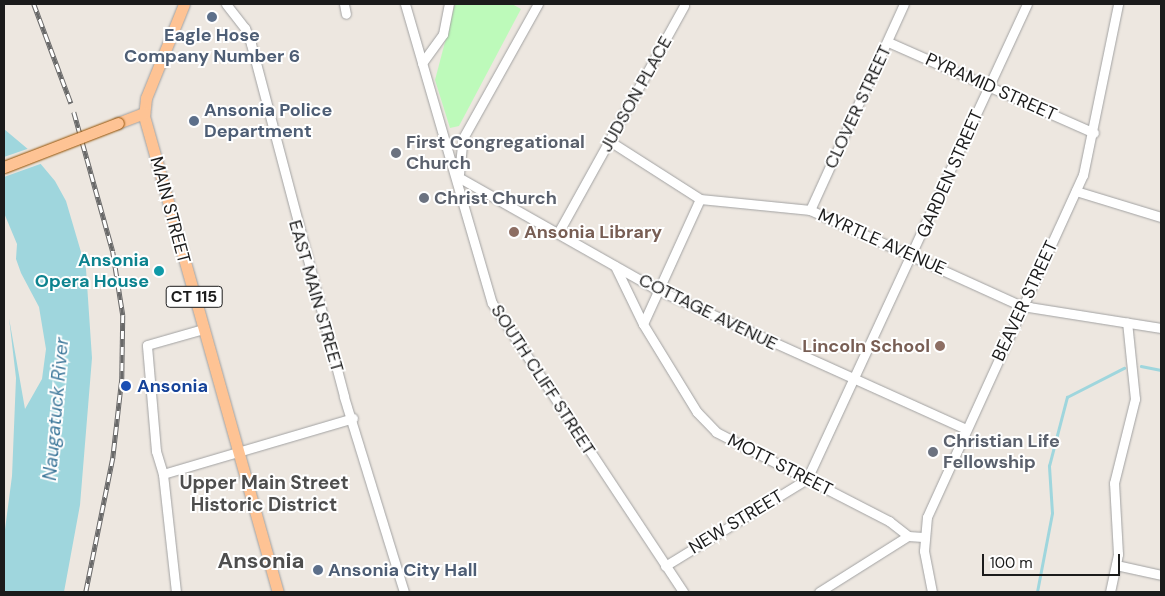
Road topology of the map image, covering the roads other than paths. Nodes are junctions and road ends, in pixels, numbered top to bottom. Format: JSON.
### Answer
{"nodes":[{"id":1,"x":184,"y":4,"type":"edge"},
{"id":2,"x":226,"y":4,"type":"edge"},
{"id":3,"x":344,"y":4,"type":"edge"},
{"id":4,"x":405,"y":4,"type":"edge"},
{"id":5,"x":449,"y":4,"type":"edge"},
{"id":6,"x":538,"y":4,"type":"edge"},
{"id":7,"x":904,"y":4,"type":"edge"},
{"id":8,"x":1028,"y":4,"type":"edge"},
{"id":9,"x":1118,"y":4,"type":"edge"},
{"id":10,"x":684,"y":6,"type":"dead end"},
{"id":11,"x":346,"y":14,"type":"dead end"},
{"id":12,"x":888,"y":42,"type":"junction"},
{"id":13,"x":422,"y":63,"type":"junction"},
{"id":14,"x":989,"y":86,"type":"junction"},
{"id":15,"x":144,"y":114,"type":"junction"},
{"id":16,"x":1094,"y":133,"type":"junction"},
{"id":17,"x":611,"y":142,"type":"junction"},
{"id":18,"x":4,"y":167,"type":"edge"},
{"id":19,"x":458,"y":177,"type":"junction"},
{"id":20,"x":1076,"y":191,"type":"junction"},
{"id":21,"x":700,"y":199,"type":"junction"},
{"id":22,"x":810,"y":210,"type":"junction"},
{"id":23,"x":1161,"y":218,"type":"edge"},
{"id":24,"x":558,"y":233,"type":"junction"},
{"id":25,"x":913,"y":256,"type":"junction"},
{"id":26,"x":615,"y":266,"type":"junction"},
{"id":27,"x":658,"y":290,"type":"junction"},
{"id":28,"x":1022,"y":306,"type":"junction"},
{"id":29,"x":1127,"y":322,"type":"junction"},
{"id":30,"x":643,"y":324,"type":"junction"},
{"id":31,"x":1161,"y":328,"type":"edge"},
{"id":32,"x":203,"y":329,"type":"junction"},
{"id":33,"x":855,"y":382,"type":"junction"},
{"id":34,"x":353,"y":418,"type":"junction"},
{"id":35,"x":966,"y":429,"type":"junction"},
{"id":36,"x":237,"y":452,"type":"junction"},
{"id":37,"x":162,"y":474,"type":"junction"},
{"id":38,"x":807,"y":479,"type":"junction"},
{"id":39,"x":908,"y":536,"type":"junction"},
{"id":40,"x":923,"y":537,"type":"junction"},
{"id":41,"x":1116,"y":565,"type":"junction"},
{"id":42,"x":665,"y":566,"type":"junction"},
{"id":43,"x":1161,"y":575,"type":"edge"},
{"id":44,"x":176,"y":592,"type":"edge"},
{"id":45,"x":278,"y":592,"type":"edge"},
{"id":46,"x":404,"y":592,"type":"edge"},
{"id":47,"x":683,"y":592,"type":"edge"},
{"id":48,"x":819,"y":592,"type":"edge"},
{"id":49,"x":932,"y":592,"type":"edge"},
{"id":50,"x":1110,"y":592,"type":"edge"}],
"edges":[{"from":1,"to":15,"type":"main road","name":"MAIN STREET","number":"CT 115"},
{"from":2,"to":34,"type":"street","name":"EAST MAIN STREET"},
{"from":3,"to":11,"type":"street"},
{"from":4,"to":13,"type":"street","name":"SOUTH CLIFF STREET"},
{"from":5,"to":13,"type":"street"},
{"from":6,"to":19,"type":"street"},
{"from":7,"to":12,"type":"street","name":"CLOVER STREET"},
{"from":8,"to":14,"type":"street","name":"GARDEN STREET"},
{"from":9,"to":16,"type":"street","name":"BEAVER STREET"},
{"from":10,"to":17,"type":"street","name":"JUDSON PLACE"},
{"from":12,"to":14,"type":"street","name":"PYRAMID STREET"},
{"from":12,"to":22,"type":"street","name":"CLOVER STREET"},
{"from":13,"to":19,"type":"street","name":"SOUTH CLIFF STREET"},
{"from":14,"to":16,"type":"street","name":"PYRAMID STREET"},
{"from":14,"to":25,"type":"street","name":"GARDEN STREET"},
{"from":15,"to":18,"type":"main road","bridge":true},
{"from":15,"to":32,"type":"main road","name":"MAIN STREET","number":"CT 115"},
{"from":16,"to":20,"type":"street","name":"BEAVER STREET"},
{"from":17,"to":21,"type":"street","name":"MYRTLE AVENUE"},
{"from":17,"to":24,"type":"street","name":"JUDSON PLACE"},
{"from":19,"to":24,"type":"street","name":"COTTAGE AVENUE"},
{"from":19,"to":42,"type":"street","name":"SOUTH CLIFF STREET"},
{"from":20,"to":23,"type":"street"},
{"from":20,"to":28,"type":"street","name":"BEAVER STREET"},
{"from":21,"to":22,"type":"street","name":"MYRTLE AVENUE"},
{"from":21,"to":27,"type":"street"},
{"from":22,"to":25,"type":"street","name":"MYRTLE AVENUE"},
{"from":24,"to":26,"type":"street","name":"COTTAGE AVENUE"},
{"from":25,"to":28,"type":"street","name":"MYRTLE AVENUE"},
{"from":25,"to":33,"type":"street","name":"GARDEN STREET"},
{"from":26,"to":27,"type":"street","name":"COTTAGE AVENUE"},
{"from":26,"to":30,"type":"street","name":"MOTT STREET"},
{"from":27,"to":30,"type":"street"},
{"from":27,"to":33,"type":"street","name":"COTTAGE AVENUE"},
{"from":28,"to":29,"type":"street","name":"MYRTLE AVENUE"},
{"from":28,"to":35,"type":"street","name":"BEAVER STREET"},
{"from":29,"to":31,"type":"street","name":"MYRTLE AVENUE"},
{"from":29,"to":41,"type":"street"},
{"from":30,"to":38,"type":"street","name":"MOTT STREET"},
{"from":32,"to":36,"type":"main road","name":"MAIN STREET","number":"CT 115"},
{"from":32,"to":37,"type":"street"},
{"from":33,"to":35,"type":"street","name":"COTTAGE AVENUE"},
{"from":33,"to":38,"type":"street","name":"GARDEN STREET"},
{"from":34,"to":36,"type":"street"},
{"from":34,"to":46,"type":"street","name":"EAST MAIN STREET"},
{"from":35,"to":40,"type":"street","name":"BEAVER STREET"},
{"from":36,"to":37,"type":"street"},
{"from":36,"to":45,"type":"main road","name":"MAIN STREET","number":"CT 115"},
{"from":37,"to":44,"type":"street"},
{"from":38,"to":39,"type":"street","name":"MOTT STREET"},
{"from":38,"to":42,"type":"street","name":"NEW STREET"},
{"from":39,"to":40,"type":"street"},
{"from":39,"to":48,"type":"street"},
{"from":40,"to":49,"type":"street","name":"BEAVER STREET"},
{"from":41,"to":43,"type":"street"},
{"from":41,"to":50,"type":"street"},
{"from":42,"to":47,"type":"street","name":"SOUTH CLIFF STREET"}]}
